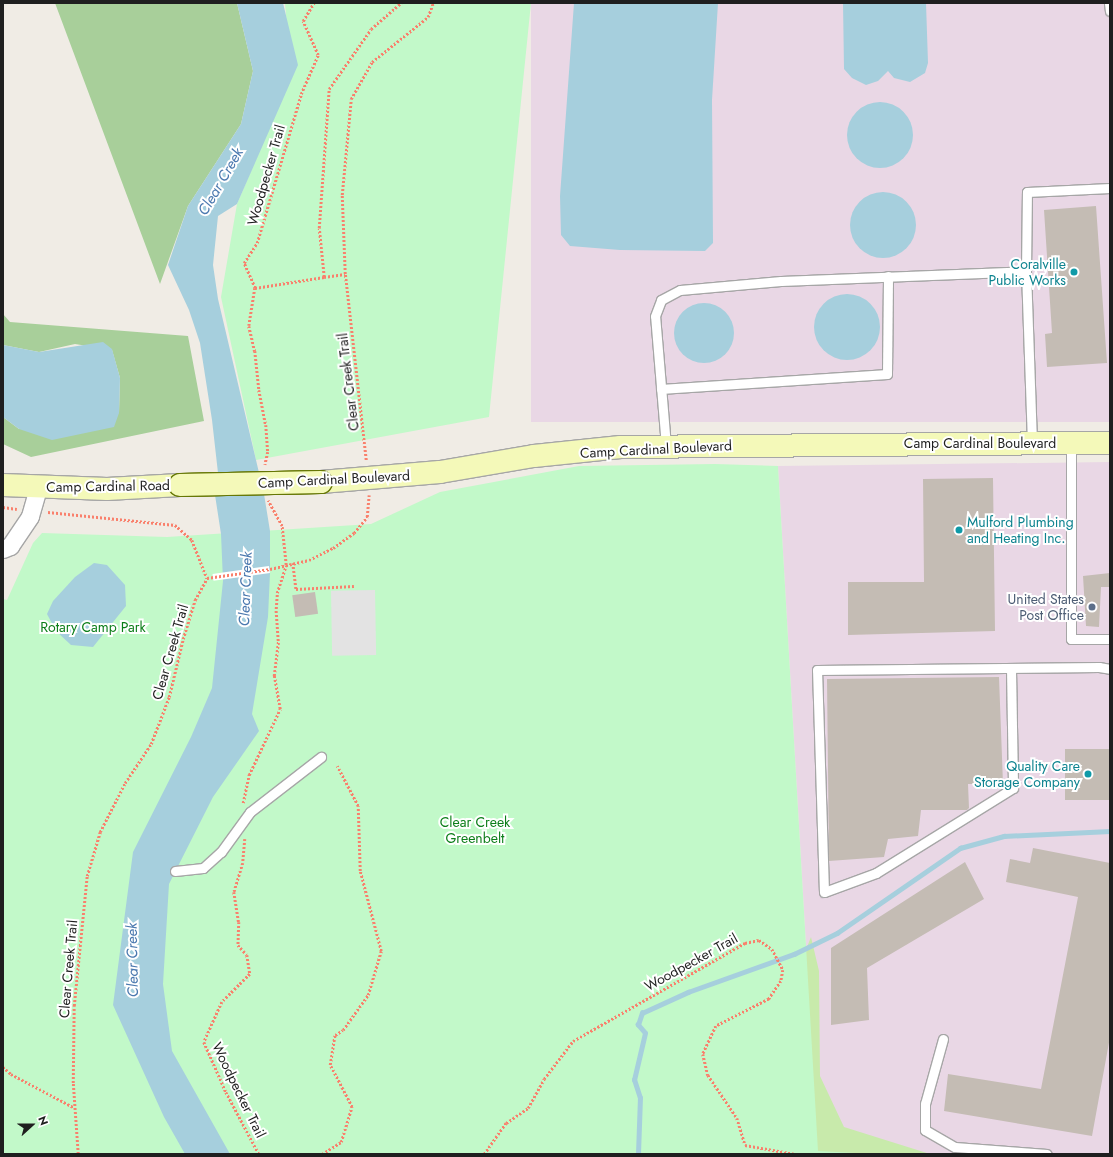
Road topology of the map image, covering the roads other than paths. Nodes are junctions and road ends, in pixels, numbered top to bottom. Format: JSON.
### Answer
{"nodes":[{"id":1,"x":1109,"y":3,"type":"edge"},
{"id":2,"x":1110,"y":11,"type":"edge"},
{"id":3,"x":1110,"y":188,"type":"edge"},
{"id":4,"x":1026,"y":271,"type":"junction"},
{"id":5,"x":888,"y":276,"type":"junction"},
{"id":6,"x":661,"y":390,"type":"junction"},
{"id":7,"x":1032,"y":443,"type":"junction"},
{"id":8,"x":1071,"y":443,"type":"junction"},
{"id":9,"x":1110,"y":443,"type":"edge"},
{"id":10,"x":666,"y":446,"type":"junction"},
{"id":11,"x":3,"y":479,"type":"edge"},
{"id":12,"x":3,"y":485,"type":"edge"},
{"id":13,"x":180,"y":485,"type":"joint"},
{"id":14,"x":38,"y":488,"type":"junction"},
{"id":15,"x":3,"y":549,"type":"edge"},
{"id":16,"x":1110,"y":639,"type":"edge"},
{"id":17,"x":1011,"y":669,"type":"junction"},
{"id":18,"x":1110,"y":669,"type":"edge"},
{"id":19,"x":321,"y":757,"type":"dead end"},
{"id":20,"x":175,"y":871,"type":"dead end"},
{"id":21,"x":943,"y":1039,"type":"dead end"},
{"id":22,"x":1047,"y":1154,"type":"edge"}],
"edges":[{"from":1,"to":2,"type":"lane"},
{"from":3,"to":4,"type":"lane"},
{"from":4,"to":5,"type":"lane"},
{"from":4,"to":7,"type":"lane"},
{"from":5,"to":6,"type":"lane"},
{"from":5,"to":6,"type":"lane"},
{"from":6,"to":10,"type":"lane"},
{"from":7,"to":8,"type":"street","name":"Camp Cardinal Boulevard"},
{"from":7,"to":10,"type":"street","name":"Camp Cardinal Boulevard"},
{"from":8,"to":9,"type":"street","name":"Camp Cardinal Boulevard"},
{"from":8,"to":16,"type":"lane"},
{"from":10,"to":13,"type":"street","name":"Camp Cardinal Boulevard","bridge":true},
{"from":11,"to":14,"type":"street"},
{"from":12,"to":14,"type":"street"},
{"from":13,"to":14,"type":"street","name":"Camp Cardinal Road"},
{"from":14,"to":15,"type":"street","name":"Camp Cardinal Road"},
{"from":17,"to":17,"type":"lane"},
{"from":17,"to":18,"type":"lane"},
{"from":19,"to":20,"type":"lane"},
{"from":21,"to":22,"type":"lane"}]}
